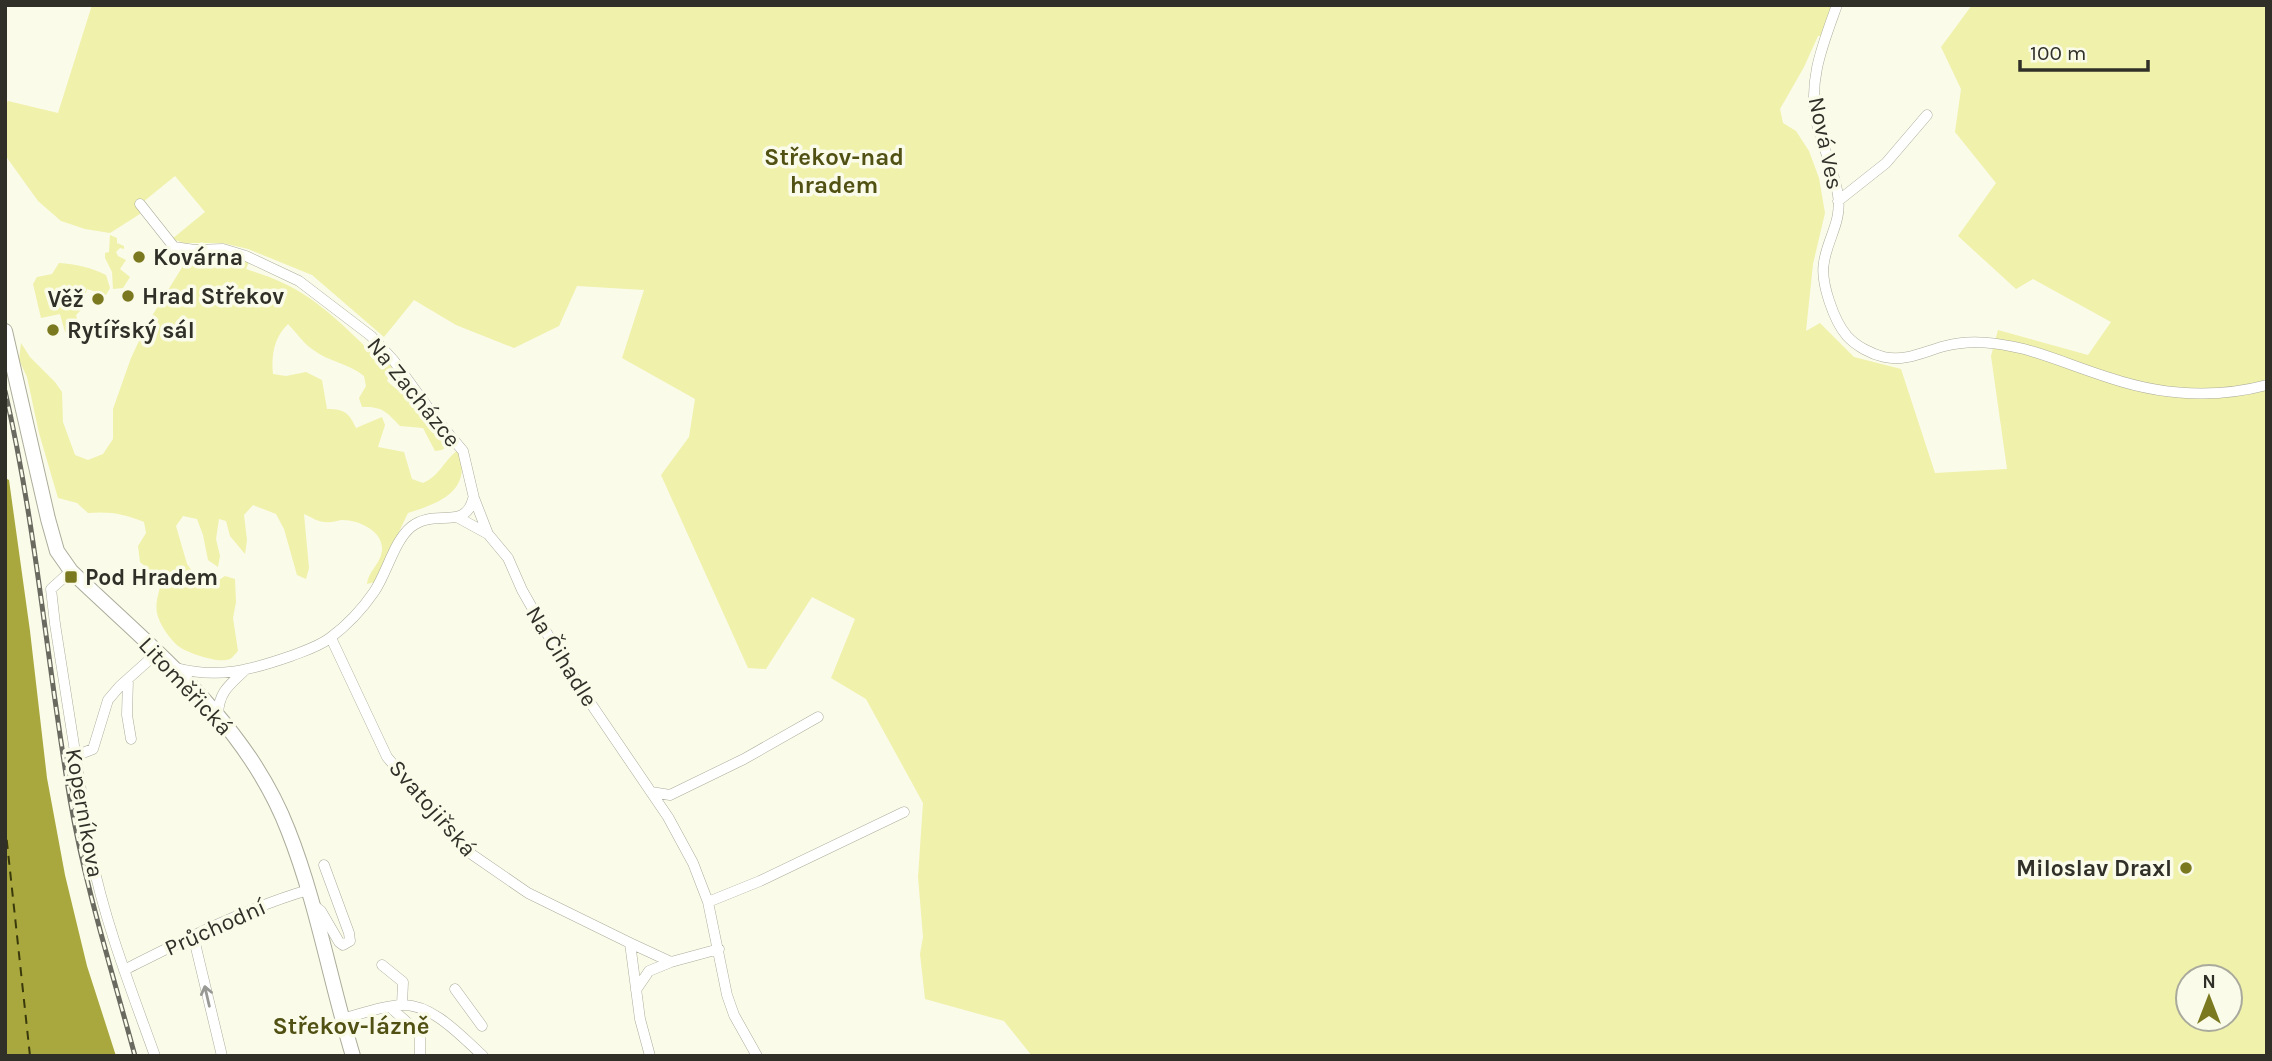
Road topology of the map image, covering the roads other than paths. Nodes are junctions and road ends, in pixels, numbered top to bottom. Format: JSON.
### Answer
{"nodes":[{"id":1,"x":1837,"y":5,"type":"edge"},
{"id":2,"x":1927,"y":115,"type":"dead end"},
{"id":3,"x":1838,"y":201,"type":"junction"},
{"id":4,"x":139,"y":204,"type":"dead end"},
{"id":5,"x":5,"y":331,"type":"edge"},
{"id":6,"x":2267,"y":385,"type":"edge"},
{"id":7,"x":474,"y":498,"type":"junction"},
{"id":8,"x":481,"y":516,"type":"joint"},
{"id":9,"x":457,"y":517,"type":"junction"},
{"id":10,"x":488,"y":534,"type":"junction"},
{"id":11,"x":71,"y":571,"type":"junction"},
{"id":12,"x":331,"y":638,"type":"junction"},
{"id":13,"x":158,"y":652,"type":"junction"},
{"id":14,"x":176,"y":668,"type":"junction"},
{"id":15,"x":243,"y":672,"type":"junction"},
{"id":16,"x":128,"y":679,"type":"junction"},
{"id":17,"x":218,"y":714,"type":"junction"},
{"id":18,"x":818,"y":717,"type":"dead end"},
{"id":19,"x":131,"y":739,"type":"dead end"},
{"id":20,"x":75,"y":756,"type":"junction"},
{"id":21,"x":651,"y":792,"type":"junction"},
{"id":22,"x":904,"y":812,"type":"dead end"},
{"id":23,"x":324,"y":865,"type":"dead end"},
{"id":24,"x":310,"y":897,"type":"junction"},
{"id":25,"x":708,"y":901,"type":"junction"},
{"id":26,"x":193,"y":935,"type":"junction"},
{"id":27,"x":630,"y":943,"type":"junction"},
{"id":28,"x":719,"y":949,"type":"junction"},
{"id":29,"x":671,"y":962,"type":"junction"},
{"id":30,"x":382,"y":965,"type":"dead end"},
{"id":31,"x":124,"y":970,"type":"junction"},
{"id":32,"x":455,"y":989,"type":"dead end"},
{"id":33,"x":636,"y":990,"type":"junction"},
{"id":34,"x":402,"y":1005,"type":"junction"},
{"id":35,"x":390,"y":1007,"type":"junction"},
{"id":36,"x":342,"y":1019,"type":"junction"},
{"id":37,"x":461,"y":1036,"type":"junction"},
{"id":38,"x":155,"y":1056,"type":"edge"},
{"id":39,"x":222,"y":1056,"type":"edge"},
{"id":40,"x":353,"y":1056,"type":"edge"},
{"id":41,"x":419,"y":1056,"type":"edge"},
{"id":42,"x":484,"y":1056,"type":"edge"},
{"id":43,"x":650,"y":1056,"type":"edge"},
{"id":44,"x":757,"y":1056,"type":"edge"}],
"edges":[{"from":1,"to":3,"type":"street","name":"Nová Ves"},
{"from":2,"to":3,"type":"street","name":"Nová Ves"},
{"from":3,"to":6,"type":"street","name":"Nová Ves"},
{"from":4,"to":7,"type":"street","name":"Na Zacházce"},
{"from":5,"to":11,"type":"main road","name":"Litoměřická"},
{"from":7,"to":8,"type":"street","name":"Na Zacházce"},
{"from":7,"to":9,"type":"street"},
{"from":8,"to":10,"type":"street","name":"Na Čihadle"},
{"from":9,"to":10,"type":"street"},
{"from":9,"to":12,"type":"street"},
{"from":10,"to":21,"type":"street","name":"Na Čihadle"},
{"from":11,"to":13,"type":"main road","name":"Litoměřická"},
{"from":11,"to":20,"type":"street","name":"Koperníkova"},
{"from":12,"to":15,"type":"street"},
{"from":12,"to":27,"type":"street","name":"Svatojiřská"},
{"from":13,"to":14,"type":"main road","name":"Litoměřická"},
{"from":13,"to":16,"type":"street"},
{"from":14,"to":15,"type":"street"},
{"from":14,"to":17,"type":"main road","name":"Litoměřická"},
{"from":15,"to":17,"type":"street"},
{"from":16,"to":19,"type":"street"},
{"from":16,"to":20,"type":"street"},
{"from":17,"to":24,"type":"main road","name":"Litoměřická"},
{"from":18,"to":21,"type":"street"},
{"from":20,"to":31,"type":"street","name":"Koperníkova"},
{"from":21,"to":25,"type":"street","name":"Na Čihadle"},
{"from":22,"to":25,"type":"street"},
{"from":23,"to":24,"type":"street"},
{"from":24,"to":26,"type":"street","name":"Průchodní"},
{"from":24,"to":36,"type":"main road","name":"Litoměřická"},
{"from":25,"to":28,"type":"street","name":"Na Čihadle"},
{"from":26,"to":31,"type":"street","name":"Průchodní"},
{"from":39,"to":26,"type":"street","one_way":true},
{"from":27,"to":29,"type":"street","name":"Svatojiřská"},
{"from":27,"to":33,"type":"street"},
{"from":28,"to":29,"type":"street"},
{"from":28,"to":44,"type":"street","name":"Na Čihadle"},
{"from":29,"to":33,"type":"street"},
{"from":30,"to":34,"type":"street"},
{"from":31,"to":38,"type":"street","name":"Koperníkova"},
{"from":32,"to":37,"type":"street"},
{"from":33,"to":43,"type":"street"},
{"from":34,"to":35,"type":"street"},
{"from":34,"to":37,"type":"street"},
{"from":35,"to":36,"type":"street"},
{"from":35,"to":41,"type":"street"},
{"from":36,"to":40,"type":"main road","name":"Litoměřická"},
{"from":37,"to":42,"type":"street"}]}
